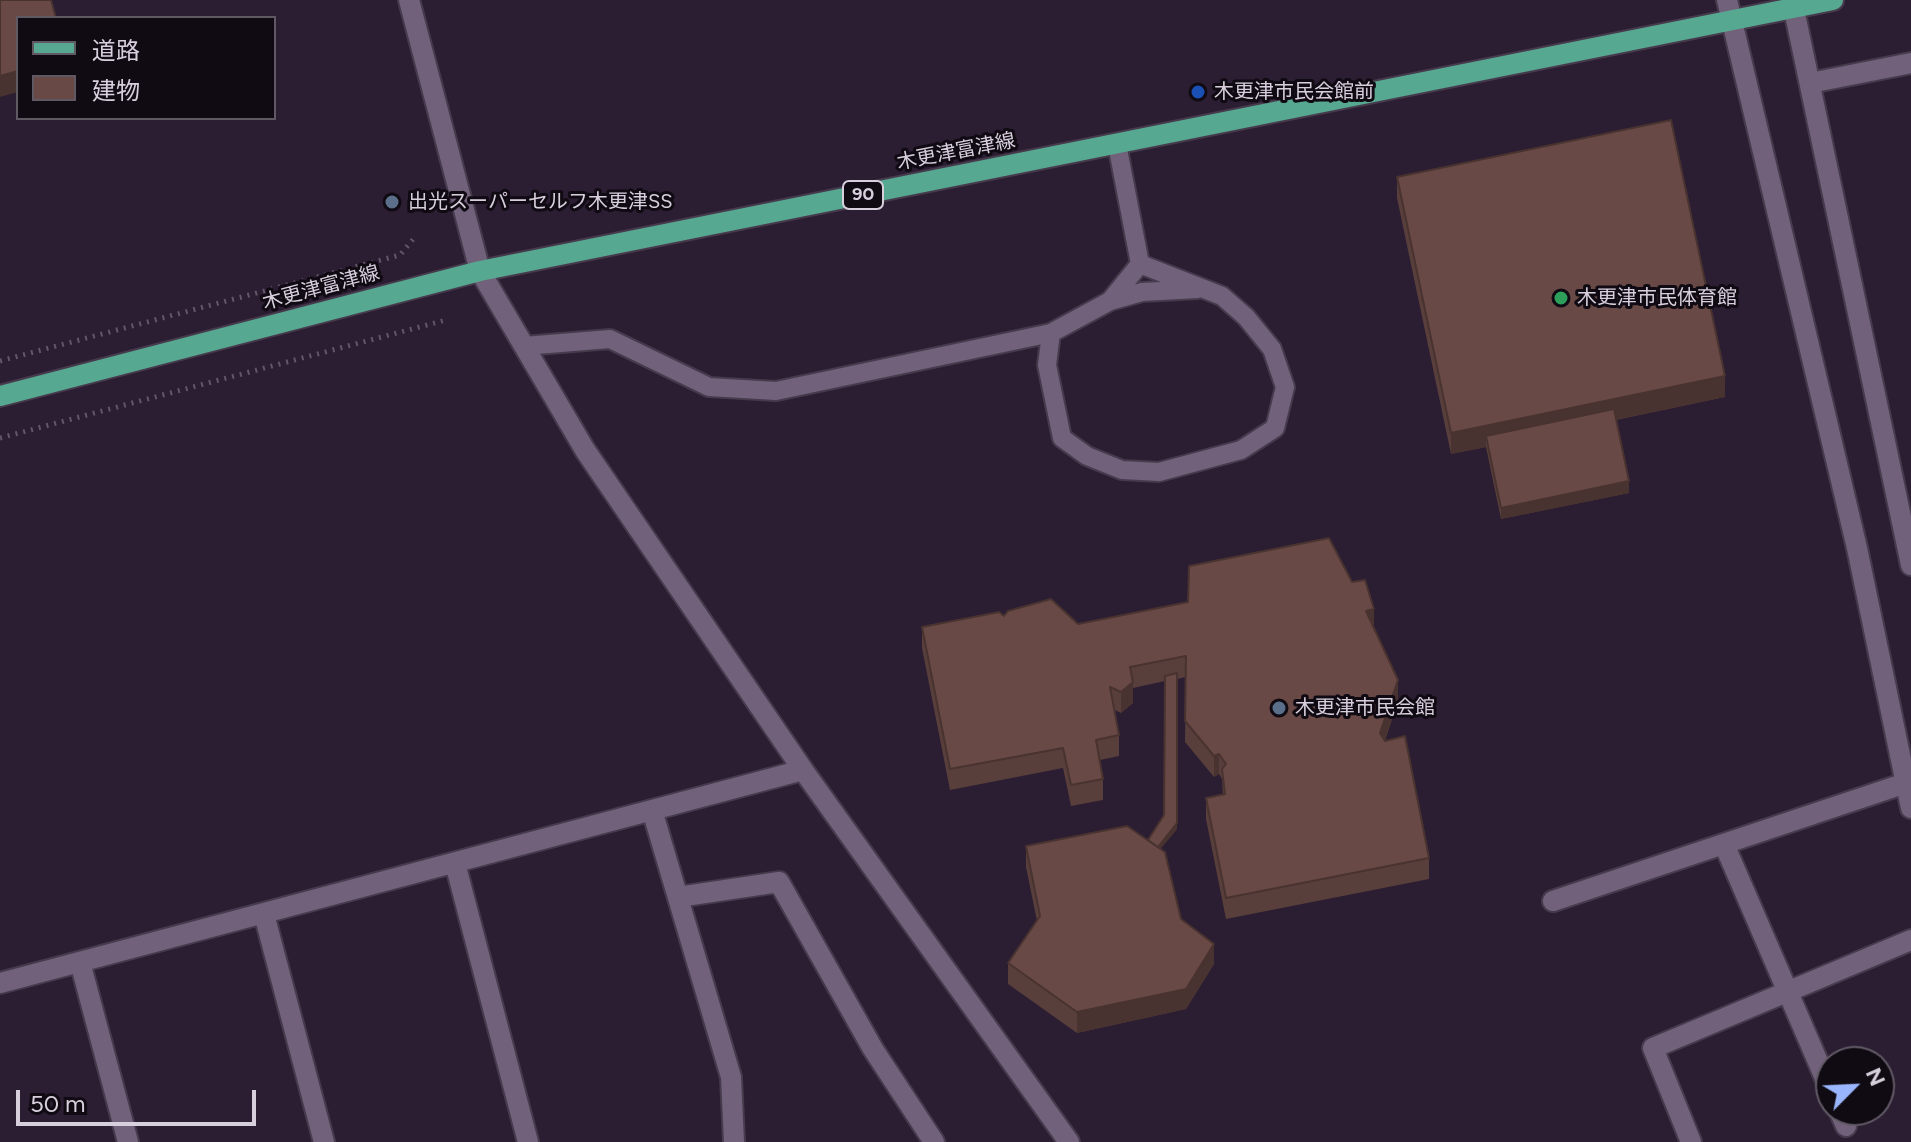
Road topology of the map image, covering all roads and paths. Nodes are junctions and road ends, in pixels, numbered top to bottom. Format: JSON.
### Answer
{"nodes":[{"id":1,"x":409,"y":0,"type":"edge"},
{"id":2,"x":1833,"y":0,"type":"edge"},
{"id":3,"x":1792,"y":3,"type":"edge"},
{"id":4,"x":1729,"y":9,"type":"edge"},
{"id":5,"x":1911,"y":63,"type":"edge"},
{"id":6,"x":1810,"y":83,"type":"junction"},
{"id":7,"x":1117,"y":144,"type":"junction"},
{"id":8,"x":415,"y":237,"type":"dead end"},
{"id":9,"x":1140,"y":264,"type":"junction"},
{"id":10,"x":480,"y":271,"type":"junction"},
{"id":11,"x":1204,"y":288,"type":"junction"},
{"id":12,"x":1110,"y":301,"type":"junction"},
{"id":13,"x":446,"y":320,"type":"dead end"},
{"id":14,"x":1051,"y":333,"type":"junction"},
{"id":15,"x":524,"y":346,"type":"junction"},
{"id":16,"x":0,"y":361,"type":"edge"},
{"id":17,"x":0,"y":396,"type":"edge"},
{"id":18,"x":0,"y":438,"type":"edge"},
{"id":19,"x":1906,"y":513,"type":"edge"},
{"id":20,"x":1911,"y":565,"type":"edge"},
{"id":21,"x":803,"y":770,"type":"junction"},
{"id":22,"x":1906,"y":783,"type":"junction"},
{"id":23,"x":1911,"y":808,"type":"edge"},
{"id":24,"x":652,"y":810,"type":"junction"},
{"id":25,"x":1724,"y":844,"type":"junction"},
{"id":26,"x":455,"y":863,"type":"junction"},
{"id":27,"x":678,"y":897,"type":"junction"},
{"id":28,"x":1553,"y":901,"type":"dead end"},
{"id":29,"x":264,"y":914,"type":"junction"},
{"id":30,"x":1911,"y":940,"type":"edge"},
{"id":31,"x":80,"y":962,"type":"junction"},
{"id":32,"x":0,"y":983,"type":"edge"},
{"id":33,"x":1787,"y":991,"type":"junction"},
{"id":34,"x":1815,"y":1055,"type":"edge"},
{"id":35,"x":128,"y":1142,"type":"edge"},
{"id":36,"x":324,"y":1142,"type":"edge"},
{"id":37,"x":528,"y":1142,"type":"edge"},
{"id":38,"x":734,"y":1142,"type":"edge"},
{"id":39,"x":934,"y":1142,"type":"edge"},
{"id":40,"x":1069,"y":1142,"type":"edge"},
{"id":41,"x":1691,"y":1142,"type":"edge"}],
"edges":[{"from":1,"to":10,"type":"street"},
{"from":2,"to":3,"type":"main road","name":"木更津富津線","number":"90"},
{"from":3,"to":4,"type":"main road","name":"木更津富津線","number":"90"},
{"from":3,"to":6,"type":"street"},
{"from":4,"to":7,"type":"main road","name":"木更津富津線","number":"90"},
{"from":4,"to":22,"type":"street"},
{"from":5,"to":6,"type":"street"},
{"from":6,"to":19,"type":"street"},
{"from":7,"to":9,"type":"lane"},
{"from":7,"to":10,"type":"main road","name":"木更津富津線","number":"90"},
{"from":8,"to":16,"type":"path"},
{"from":9,"to":11,"type":"lane"},
{"from":9,"to":12,"type":"lane"},
{"from":10,"to":15,"type":"street"},
{"from":10,"to":17,"type":"main road","name":"木更津富津線","number":"90"},
{"from":11,"to":12,"type":"lane"},
{"from":11,"to":14,"type":"lane"},
{"from":12,"to":14,"type":"lane"},
{"from":13,"to":18,"type":"path"},
{"from":14,"to":15,"type":"lane"},
{"from":15,"to":21,"type":"street"},
{"from":19,"to":20,"type":"street"},
{"from":21,"to":24,"type":"street"},
{"from":21,"to":40,"type":"street"},
{"from":22,"to":23,"type":"street"},
{"from":22,"to":25,"type":"street"},
{"from":24,"to":26,"type":"street"},
{"from":24,"to":27,"type":"street"},
{"from":25,"to":28,"type":"street"},
{"from":25,"to":33,"type":"street"},
{"from":26,"to":29,"type":"street"},
{"from":26,"to":37,"type":"street"},
{"from":27,"to":38,"type":"street"},
{"from":27,"to":39,"type":"street"},
{"from":29,"to":31,"type":"street"},
{"from":29,"to":36,"type":"street"},
{"from":30,"to":33,"type":"street"},
{"from":31,"to":32,"type":"street"},
{"from":31,"to":35,"type":"street"},
{"from":33,"to":34,"type":"street"},
{"from":33,"to":41,"type":"street"}]}
